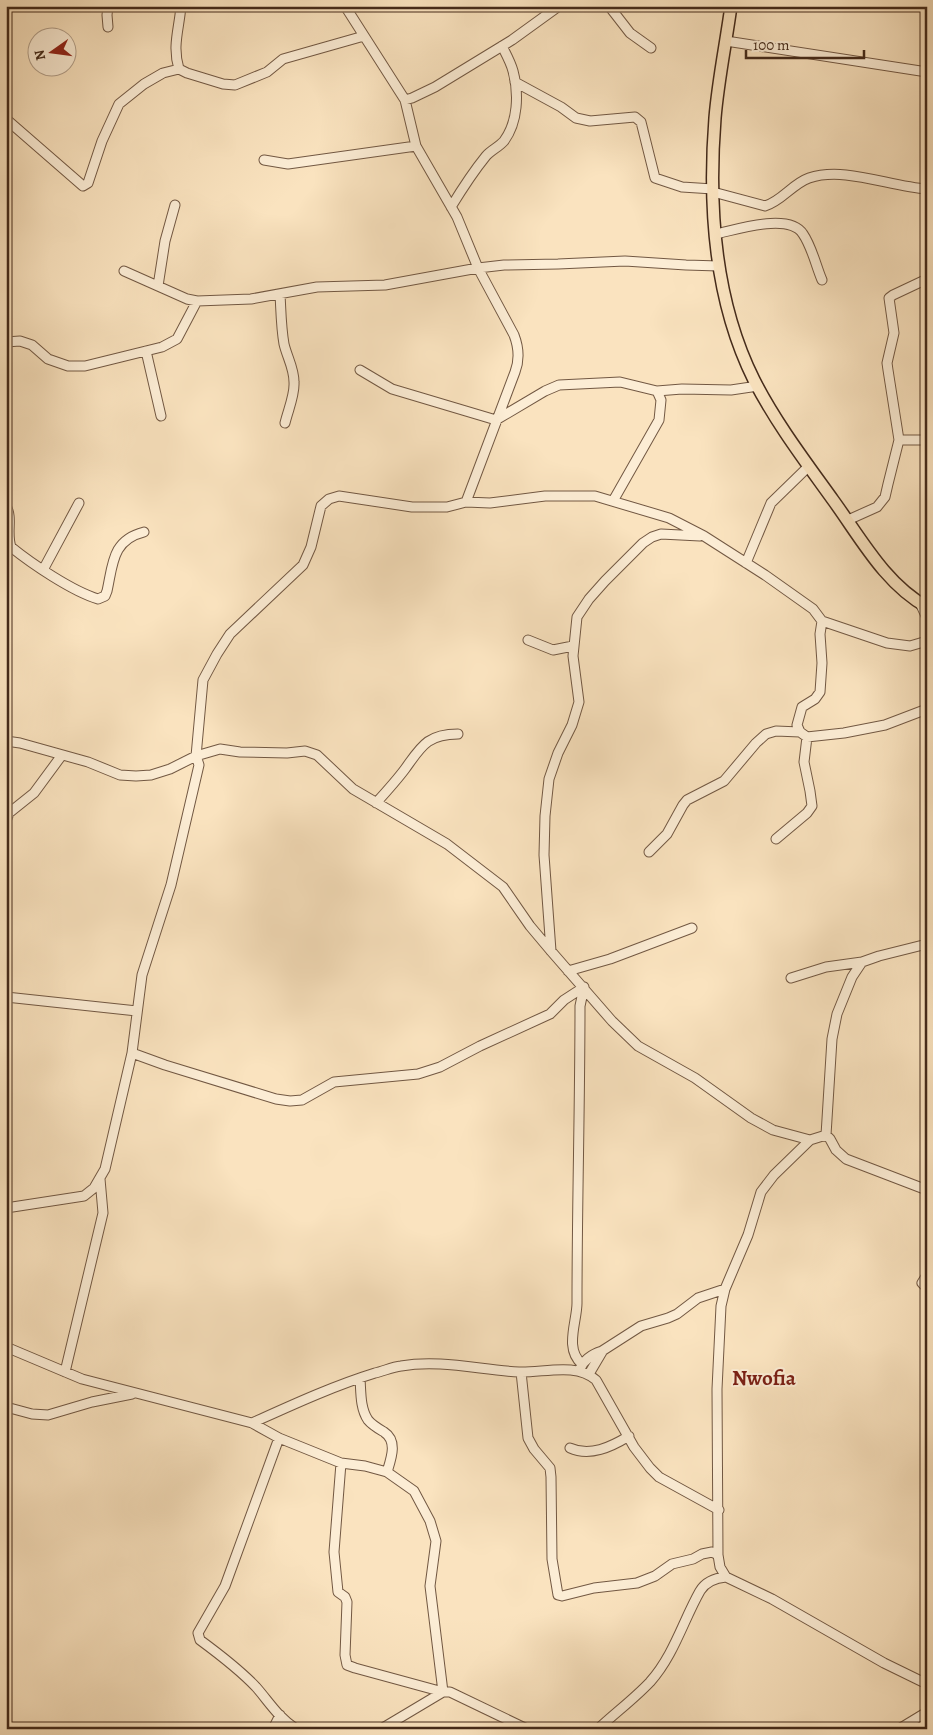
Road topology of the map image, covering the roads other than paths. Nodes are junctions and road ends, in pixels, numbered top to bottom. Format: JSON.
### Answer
{"nodes":[{"id":1,"x":108,"y":6,"type":"edge"},
{"id":2,"x":181,"y":6,"type":"edge"},
{"id":3,"x":345,"y":6,"type":"edge"},
{"id":4,"x":559,"y":6,"type":"edge"},
{"id":5,"x":609,"y":6,"type":"edge"},
{"id":6,"x":731,"y":6,"type":"edge"},
{"id":7,"x":108,"y":27,"type":"dead end"},
{"id":8,"x":364,"y":36,"type":"junction"},
{"id":9,"x":726,"y":41,"type":"junction"},
{"id":10,"x":502,"y":46,"type":"junction"},
{"id":11,"x":651,"y":48,"type":"dead end"},
{"id":12,"x":179,"y":69,"type":"junction"},
{"id":13,"x":927,"y":72,"type":"edge"},
{"id":14,"x":515,"y":82,"type":"junction"},
{"id":15,"x":405,"y":100,"type":"junction"},
{"id":16,"x":6,"y":119,"type":"edge"},
{"id":17,"x":416,"y":146,"type":"junction"},
{"id":18,"x":264,"y":160,"type":"dead end"},
{"id":19,"x":927,"y":189,"type":"edge"},
{"id":20,"x":713,"y":191,"type":"junction"},
{"id":21,"x":175,"y":206,"type":"dead end"},
{"id":22,"x":451,"y":207,"type":"junction"},
{"id":23,"x":715,"y":234,"type":"junction"},
{"id":24,"x":719,"y":266,"type":"junction"},
{"id":25,"x":478,"y":268,"type":"junction"},
{"id":26,"x":124,"y":271,"type":"dead end"},
{"id":27,"x":927,"y":279,"type":"edge"},
{"id":28,"x":822,"y":280,"type":"dead end"},
{"id":29,"x":158,"y":286,"type":"junction"},
{"id":30,"x":280,"y":294,"type":"junction"},
{"id":31,"x":197,"y":301,"type":"junction"},
{"id":32,"x":6,"y":342,"type":"edge"},
{"id":33,"x":146,"y":351,"type":"junction"},
{"id":34,"x":360,"y":370,"type":"dead end"},
{"id":35,"x":758,"y":386,"type":"junction"},
{"id":36,"x":657,"y":391,"type":"junction"},
{"id":37,"x":161,"y":416,"type":"dead end"},
{"id":38,"x":496,"y":420,"type":"junction"},
{"id":39,"x":285,"y":423,"type":"dead end"},
{"id":40,"x":898,"y":440,"type":"junction"},
{"id":41,"x":927,"y":440,"type":"edge"},
{"id":42,"x":809,"y":466,"type":"junction"},
{"id":43,"x":613,"y":501,"type":"junction"},
{"id":44,"x":466,"y":502,"type":"junction"},
{"id":45,"x":79,"y":503,"type":"dead end"},
{"id":46,"x":6,"y":506,"type":"edge"},
{"id":47,"x":848,"y":520,"type":"junction"},
{"id":48,"x":144,"y":532,"type":"dead end"},
{"id":49,"x":704,"y":536,"type":"junction"},
{"id":50,"x":746,"y":563,"type":"junction"},
{"id":51,"x":43,"y":570,"type":"junction"},
{"id":52,"x":923,"y":605,"type":"edge"},
{"id":53,"x":927,"y":618,"type":"edge"},
{"id":54,"x":822,"y":621,"type":"junction"},
{"id":55,"x":528,"y":640,"type":"dead end"},
{"id":56,"x":927,"y":640,"type":"edge"},
{"id":57,"x":573,"y":646,"type":"junction"},
{"id":58,"x":927,"y":709,"type":"edge"},
{"id":59,"x":458,"y":734,"type":"dead end"},
{"id":60,"x":803,"y":734,"type":"junction"},
{"id":61,"x":6,"y":742,"type":"edge"},
{"id":62,"x":62,"y":754,"type":"junction"},
{"id":63,"x":196,"y":756,"type":"junction"},
{"id":64,"x":376,"y":803,"type":"junction"},
{"id":65,"x":6,"y":821,"type":"edge"},
{"id":66,"x":776,"y":839,"type":"dead end"},
{"id":67,"x":649,"y":852,"type":"dead end"},
{"id":68,"x":692,"y":928,"type":"dead end"},
{"id":69,"x":927,"y":944,"type":"edge"},
{"id":70,"x":551,"y":951,"type":"junction"},
{"id":71,"x":862,"y":962,"type":"junction"},
{"id":72,"x":568,"y":971,"type":"junction"},
{"id":73,"x":792,"y":978,"type":"dead end"},
{"id":74,"x":584,"y":987,"type":"junction"},
{"id":75,"x":6,"y":996,"type":"edge"},
{"id":76,"x":137,"y":1011,"type":"junction"},
{"id":77,"x":132,"y":1053,"type":"junction"},
{"id":78,"x":826,"y":1135,"type":"junction"},
{"id":79,"x":810,"y":1140,"type":"junction"},
{"id":80,"x":100,"y":1179,"type":"junction"},
{"id":81,"x":927,"y":1190,"type":"edge"},
{"id":82,"x":6,"y":1208,"type":"edge"},
{"id":83,"x":927,"y":1275,"type":"edge"},
{"id":84,"x":927,"y":1288,"type":"edge"},
{"id":85,"x":725,"y":1289,"type":"junction"},
{"id":86,"x":6,"y":1347,"type":"edge"},
{"id":87,"x":602,"y":1351,"type":"junction"},
{"id":88,"x":580,"y":1368,"type":"junction"},
{"id":89,"x":65,"y":1372,"type":"junction"},
{"id":90,"x":521,"y":1372,"type":"junction"},
{"id":91,"x":590,"y":1374,"type":"junction"},
{"id":92,"x":360,"y":1378,"type":"junction"},
{"id":93,"x":134,"y":1393,"type":"junction"},
{"id":94,"x":6,"y":1407,"type":"edge"},
{"id":95,"x":252,"y":1424,"type":"junction"},
{"id":96,"x":629,"y":1436,"type":"junction"},
{"id":97,"x":279,"y":1438,"type":"junction"},
{"id":98,"x":570,"y":1448,"type":"dead end"},
{"id":99,"x":341,"y":1463,"type":"junction"},
{"id":100,"x":387,"y":1472,"type":"junction"},
{"id":101,"x":719,"y":1510,"type":"junction"},
{"id":102,"x":718,"y":1554,"type":"junction"},
{"id":103,"x":726,"y":1577,"type":"junction"},
{"id":104,"x":927,"y":1684,"type":"edge"},
{"id":105,"x":443,"y":1692,"type":"junction"},
{"id":106,"x":927,"y":1712,"type":"edge"},
{"id":107,"x":280,"y":1715,"type":"junction"},
{"id":108,"x":273,"y":1729,"type":"edge"},
{"id":109,"x":296,"y":1729,"type":"edge"},
{"id":110,"x":381,"y":1729,"type":"edge"},
{"id":111,"x":527,"y":1729,"type":"edge"},
{"id":112,"x":598,"y":1729,"type":"edge"},
{"id":113,"x":900,"y":1729,"type":"edge"}],
"edges":[{"from":1,"to":7,"type":"street"},
{"from":2,"to":12,"type":"street"},
{"from":3,"to":8,"type":"street"},
{"from":4,"to":10,"type":"street"},
{"from":5,"to":11,"type":"street"},
{"from":6,"to":9,"type":"main road"},
{"from":8,"to":12,"type":"street"},
{"from":8,"to":15,"type":"street"},
{"from":9,"to":13,"type":"street"},
{"from":9,"to":20,"type":"main road"},
{"from":10,"to":14,"type":"street"},
{"from":10,"to":15,"type":"street"},
{"from":12,"to":16,"type":"street"},
{"from":14,"to":20,"type":"street"},
{"from":14,"to":22,"type":"street"},
{"from":15,"to":17,"type":"street"},
{"from":17,"to":18,"type":"street"},
{"from":17,"to":22,"type":"street"},
{"from":19,"to":20,"type":"street"},
{"from":20,"to":23,"type":"main road"},
{"from":21,"to":29,"type":"street"},
{"from":22,"to":25,"type":"street"},
{"from":23,"to":24,"type":"main road"},
{"from":23,"to":28,"type":"street"},
{"from":24,"to":25,"type":"street"},
{"from":24,"to":35,"type":"main road"},
{"from":25,"to":30,"type":"street"},
{"from":25,"to":38,"type":"street"},
{"from":26,"to":29,"type":"street"},
{"from":27,"to":40,"type":"street"},
{"from":29,"to":31,"type":"street"},
{"from":30,"to":31,"type":"street"},
{"from":30,"to":39,"type":"street"},
{"from":31,"to":33,"type":"street"},
{"from":32,"to":33,"type":"street"},
{"from":33,"to":37,"type":"street"},
{"from":34,"to":38,"type":"street"},
{"from":35,"to":36,"type":"street"},
{"from":35,"to":42,"type":"main road"},
{"from":36,"to":38,"type":"street"},
{"from":36,"to":43,"type":"street"},
{"from":38,"to":44,"type":"street"},
{"from":40,"to":41,"type":"street"},
{"from":40,"to":47,"type":"street"},
{"from":42,"to":47,"type":"main road"},
{"from":42,"to":50,"type":"street"},
{"from":43,"to":44,"type":"street"},
{"from":43,"to":49,"type":"street"},
{"from":44,"to":63,"type":"street"},
{"from":45,"to":51,"type":"street"},
{"from":46,"to":51,"type":"street"},
{"from":47,"to":52,"type":"main road"},
{"from":48,"to":51,"type":"street"},
{"from":49,"to":50,"type":"street"},
{"from":49,"to":57,"type":"street"},
{"from":50,"to":54,"type":"street"},
{"from":52,"to":53,"type":"street"},
{"from":54,"to":56,"type":"street"},
{"from":54,"to":60,"type":"street"},
{"from":55,"to":57,"type":"street"},
{"from":57,"to":70,"type":"street"},
{"from":58,"to":60,"type":"street"},
{"from":59,"to":64,"type":"street"},
{"from":60,"to":66,"type":"street"},
{"from":60,"to":67,"type":"street"},
{"from":61,"to":62,"type":"street"},
{"from":62,"to":63,"type":"street"},
{"from":62,"to":65,"type":"street"},
{"from":63,"to":64,"type":"street"},
{"from":63,"to":76,"type":"street"},
{"from":64,"to":70,"type":"street"},
{"from":68,"to":72,"type":"street"},
{"from":69,"to":71,"type":"street"},
{"from":70,"to":72,"type":"street"},
{"from":71,"to":73,"type":"street"},
{"from":71,"to":78,"type":"street"},
{"from":72,"to":74,"type":"street"},
{"from":74,"to":77,"type":"street"},
{"from":74,"to":79,"type":"street"},
{"from":74,"to":88,"type":"street"},
{"from":75,"to":76,"type":"street"},
{"from":76,"to":77,"type":"street"},
{"from":77,"to":80,"type":"street"},
{"from":78,"to":79,"type":"street"},
{"from":78,"to":81,"type":"street"},
{"from":79,"to":85,"type":"street"},
{"from":80,"to":82,"type":"street"},
{"from":80,"to":89,"type":"street"},
{"from":83,"to":84,"type":"street"},
{"from":85,"to":87,"type":"street"},
{"from":85,"to":101,"type":"street"},
{"from":86,"to":89,"type":"street"},
{"from":87,"to":88,"type":"street"},
{"from":87,"to":91,"type":"street"},
{"from":88,"to":90,"type":"street"},
{"from":88,"to":91,"type":"street"},
{"from":89,"to":93,"type":"street"},
{"from":90,"to":92,"type":"street"},
{"from":90,"to":102,"type":"street"},
{"from":91,"to":96,"type":"street"},
{"from":92,"to":95,"type":"street"},
{"from":92,"to":100,"type":"street"},
{"from":93,"to":94,"type":"street"},
{"from":93,"to":95,"type":"street"},
{"from":95,"to":97,"type":"street"},
{"from":96,"to":98,"type":"street"},
{"from":96,"to":101,"type":"street"},
{"from":97,"to":99,"type":"street"},
{"from":97,"to":107,"type":"street"},
{"from":99,"to":100,"type":"street"},
{"from":99,"to":105,"type":"street"},
{"from":100,"to":105,"type":"street"},
{"from":101,"to":102,"type":"street"},
{"from":102,"to":103,"type":"street"},
{"from":103,"to":104,"type":"street"},
{"from":103,"to":112,"type":"street"},
{"from":105,"to":110,"type":"street"},
{"from":105,"to":111,"type":"street"},
{"from":106,"to":113,"type":"street"},
{"from":107,"to":108,"type":"street"},
{"from":107,"to":109,"type":"street"}]}
